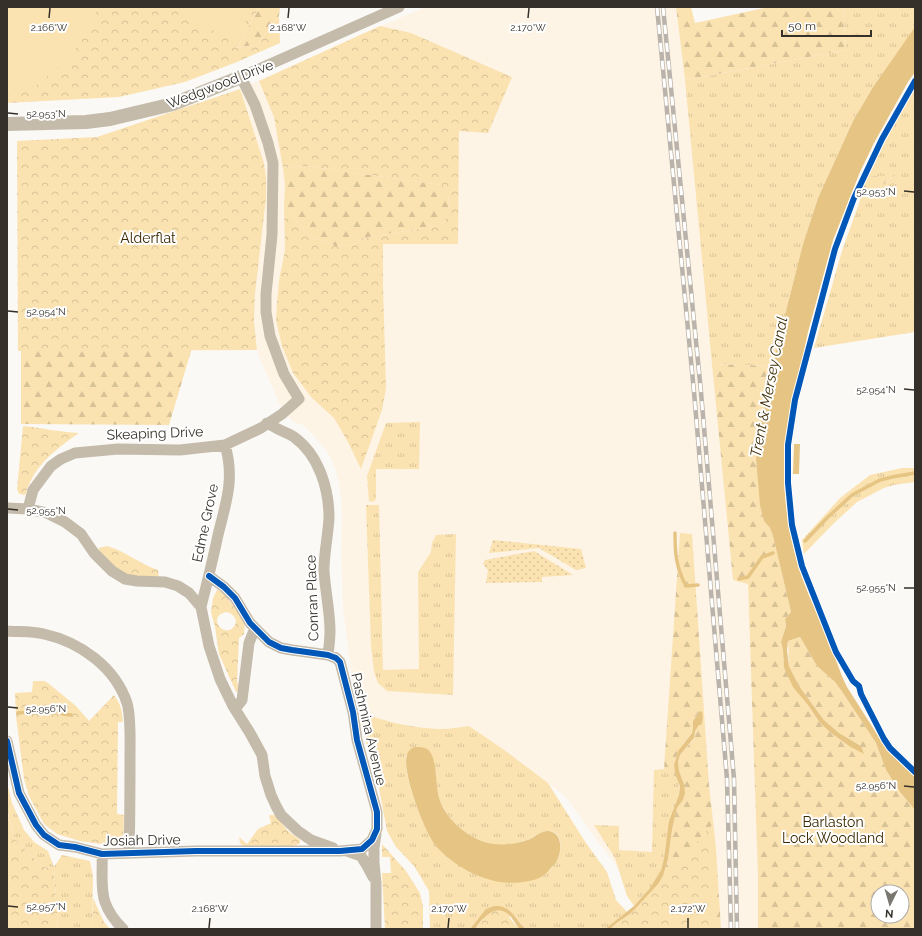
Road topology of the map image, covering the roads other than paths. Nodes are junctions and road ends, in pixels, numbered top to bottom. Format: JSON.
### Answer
{"nodes":[{"id":1,"x":399,"y":7,"type":"edge"},
{"id":2,"x":241,"y":77,"type":"junction"},
{"id":3,"x":7,"y":124,"type":"edge"},
{"id":4,"x":268,"y":423,"type":"junction"},
{"id":5,"x":225,"y":445,"type":"junction"},
{"id":6,"x":7,"y":508,"type":"edge"},
{"id":7,"x":28,"y":509,"type":"junction"},
{"id":8,"x":209,"y":576,"type":"junction"},
{"id":9,"x":201,"y":607,"type":"junction"},
{"id":10,"x":255,"y":628,"type":"junction"},
{"id":11,"x":7,"y":631,"type":"edge"},
{"id":12,"x":328,"y":655,"type":"junction"},
{"id":13,"x":235,"y":709,"type":"junction"},
{"id":14,"x":7,"y":741,"type":"edge"},
{"id":15,"x":376,"y":829,"type":"junction"},
{"id":16,"x":343,"y":850,"type":"junction"},
{"id":17,"x":129,"y":852,"type":"junction"},
{"id":18,"x":102,"y":854,"type":"junction"},
{"id":19,"x":376,"y":883,"type":"junction"},
{"id":20,"x":123,"y":929,"type":"edge"},
{"id":21,"x":376,"y":929,"type":"edge"}],
"edges":[{"from":1,"to":2,"type":"street","name":"Wedgwood Drive"},
{"from":2,"to":3,"type":"street","name":"Wedgwood Drive"},
{"from":2,"to":4,"type":"street","name":"Skeaping Drive"},
{"from":4,"to":5,"type":"street","name":"Skeaping Drive"},
{"from":4,"to":12,"type":"street","name":"Conran Place"},
{"from":5,"to":7,"type":"street","name":"Skeaping Drive"},
{"from":5,"to":8,"type":"street","name":"Edme Grove"},
{"from":6,"to":7,"type":"street"},
{"from":7,"to":9,"type":"street"},
{"from":8,"to":9,"type":"street","name":"Edme Grove"},
{"from":8,"to":10,"type":"street"},
{"from":9,"to":13,"type":"street"},
{"from":10,"to":12,"type":"street"},
{"from":10,"to":13,"type":"street"},
{"from":11,"to":17,"type":"street"},
{"from":12,"to":15,"type":"street","name":"Pashmina Avenue"},
{"from":13,"to":16,"type":"street"},
{"from":14,"to":18,"type":"street","name":"Josiah Drive"},
{"from":15,"to":16,"type":"street"},
{"from":15,"to":19,"type":"street","name":"Josiah Drive"},
{"from":16,"to":17,"type":"street","name":"Josiah Drive"},
{"from":16,"to":19,"type":"street","name":"Josiah Drive"},
{"from":17,"to":18,"type":"street","name":"Josiah Drive"},
{"from":18,"to":20,"type":"street","name":"Josiah Drive"},
{"from":19,"to":21,"type":"street","name":"Josiah Drive"}]}
